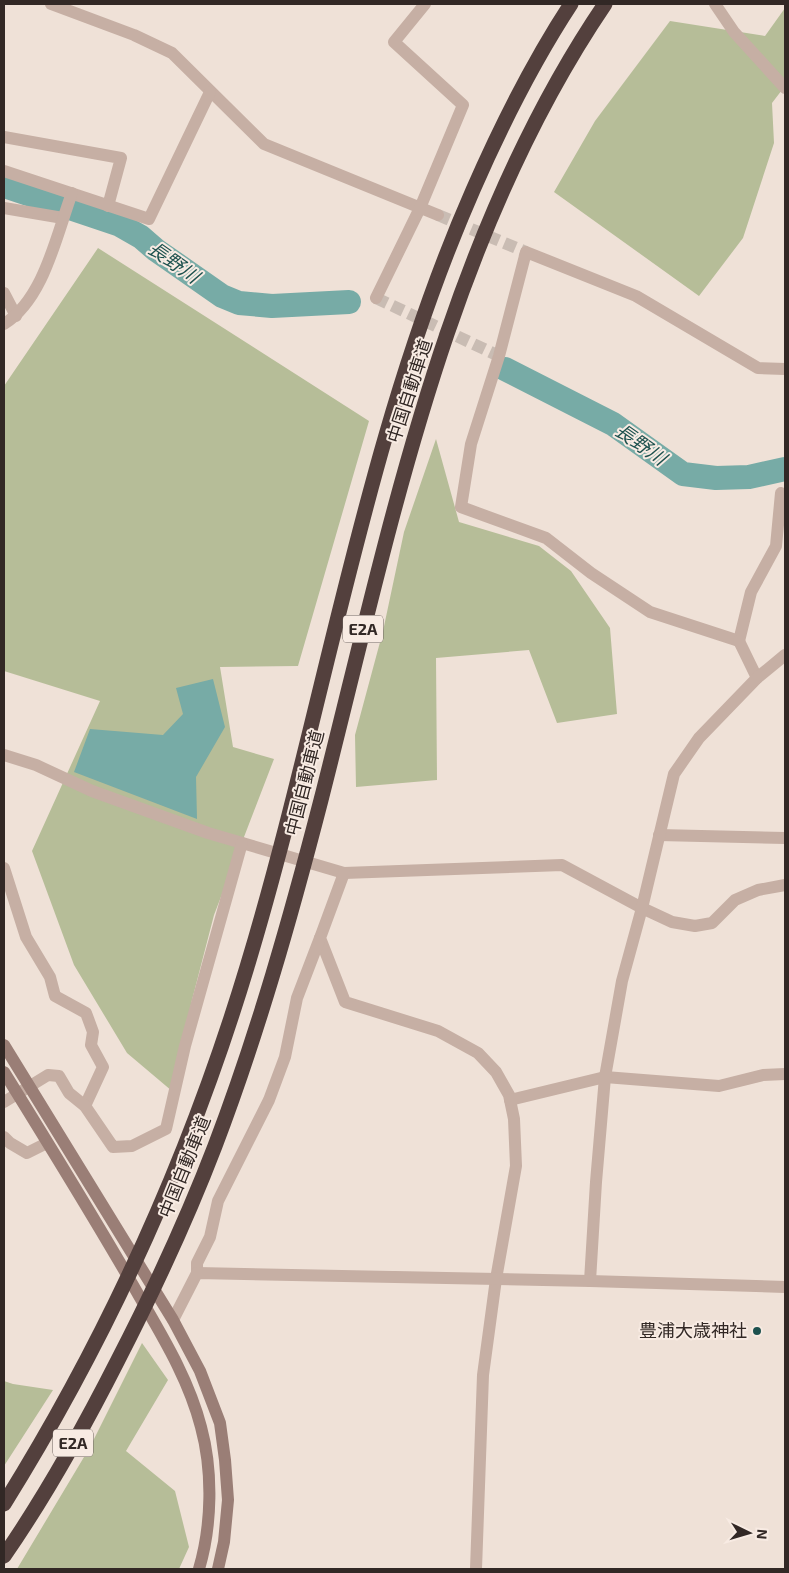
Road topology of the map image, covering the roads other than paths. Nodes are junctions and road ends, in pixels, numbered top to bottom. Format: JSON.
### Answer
{"nodes":[{"id":1,"x":51,"y":4,"type":"edge"},
{"id":2,"x":425,"y":4,"type":"edge"},
{"id":3,"x":571,"y":4,"type":"edge"},
{"id":4,"x":604,"y":4,"type":"edge"},
{"id":5,"x":715,"y":4,"type":"edge"},
{"id":6,"x":785,"y":88,"type":"edge"},
{"id":7,"x":210,"y":92,"type":"junction"},
{"id":8,"x":4,"y":137,"type":"edge"},
{"id":9,"x":4,"y":171,"type":"edge"},
{"id":10,"x":72,"y":194,"type":"junction"},
{"id":11,"x":108,"y":206,"type":"junction"},
{"id":12,"x":4,"y":208,"type":"edge"},
{"id":13,"x":420,"y":208,"type":"junction"},
{"id":14,"x":438,"y":215,"type":"tunnel mouth"},
{"id":15,"x":63,"y":218,"type":"junction"},
{"id":16,"x":4,"y":293,"type":"edge"},
{"id":17,"x":376,"y":298,"type":"dead end"},
{"id":18,"x":16,"y":316,"type":"junction"},
{"id":19,"x":4,"y":324,"type":"edge"},
{"id":20,"x":785,"y":369,"type":"edge"},
{"id":21,"x":781,"y":493,"type":"dead end"},
{"id":22,"x":739,"y":641,"type":"junction"},
{"id":23,"x":785,"y":655,"type":"edge"},
{"id":24,"x":757,"y":678,"type":"junction"},
{"id":25,"x":4,"y":755,"type":"edge"},
{"id":26,"x":659,"y":835,"type":"junction"},
{"id":27,"x":785,"y":838,"type":"edge"},
{"id":28,"x":247,"y":845,"type":"junction"},
{"id":29,"x":4,"y":868,"type":"edge"},
{"id":30,"x":344,"y":873,"type":"junction"},
{"id":31,"x":785,"y":885,"type":"edge"},
{"id":32,"x":642,"y":908,"type":"junction"},
{"id":33,"x":320,"y":938,"type":"junction"},
{"id":34,"x":4,"y":1045,"type":"edge"},
{"id":35,"x":4,"y":1072,"type":"edge"},
{"id":36,"x":785,"y":1074,"type":"edge"},
{"id":37,"x":605,"y":1077,"type":"junction"},
{"id":38,"x":510,"y":1100,"type":"junction"},
{"id":39,"x":4,"y":1102,"type":"edge"},
{"id":40,"x":85,"y":1106,"type":"junction"},
{"id":41,"x":4,"y":1137,"type":"edge"},
{"id":42,"x":48,"y":1143,"type":"junction"},
{"id":43,"x":197,"y":1273,"type":"junction"},
{"id":44,"x":496,"y":1279,"type":"junction"},
{"id":45,"x":590,"y":1281,"type":"junction"},
{"id":46,"x":785,"y":1287,"type":"edge"},
{"id":47,"x":173,"y":1320,"type":"junction"},
{"id":48,"x":4,"y":1504,"type":"edge"},
{"id":49,"x":4,"y":1556,"type":"edge"},
{"id":50,"x":199,"y":1569,"type":"edge"},
{"id":51,"x":218,"y":1569,"type":"edge"},
{"id":52,"x":476,"y":1569,"type":"edge"}],
"edges":[{"from":1,"to":7,"type":"street"},
{"from":2,"to":13,"type":"street"},
{"from":3,"to":48,"type":"highway","name":"中国自動車道","number":"E2A"},
{"from":4,"to":49,"type":"highway","name":"中国自動車道","number":"E2A"},
{"from":5,"to":6,"type":"street"},
{"from":7,"to":11,"type":"street"},
{"from":7,"to":13,"type":"street"},
{"from":8,"to":11,"type":"street"},
{"from":9,"to":10,"type":"street"},
{"from":10,"to":11,"type":"street"},
{"from":10,"to":15,"type":"street"},
{"from":12,"to":15,"type":"street"},
{"from":13,"to":14,"type":"street"},
{"from":13,"to":17,"type":"street"},
{"from":15,"to":18,"type":"street"},
{"from":16,"to":18,"type":"street"},
{"from":18,"to":19,"type":"street"},
{"from":20,"to":22,"type":"street"},
{"from":21,"to":22,"type":"street"},
{"from":22,"to":24,"type":"street"},
{"from":23,"to":24,"type":"street"},
{"from":24,"to":26,"type":"street"},
{"from":25,"to":28,"type":"street"},
{"from":26,"to":27,"type":"street"},
{"from":26,"to":32,"type":"street"},
{"from":28,"to":30,"type":"street"},
{"from":28,"to":40,"type":"street"},
{"from":29,"to":40,"type":"street"},
{"from":30,"to":32,"type":"street"},
{"from":30,"to":33,"type":"street"},
{"from":31,"to":32,"type":"street"},
{"from":32,"to":37,"type":"street"},
{"from":33,"to":38,"type":"street"},
{"from":33,"to":43,"type":"street"},
{"from":34,"to":47,"type":"street"},
{"from":35,"to":42,"type":"street"},
{"from":36,"to":37,"type":"street"},
{"from":37,"to":38,"type":"street"},
{"from":37,"to":45,"type":"street"},
{"from":38,"to":44,"type":"street"},
{"from":39,"to":40,"type":"street"},
{"from":41,"to":42,"type":"street"},
{"from":42,"to":50,"type":"street"},
{"from":43,"to":44,"type":"street"},
{"from":43,"to":47,"type":"street"},
{"from":44,"to":45,"type":"street"},
{"from":44,"to":52,"type":"street"},
{"from":45,"to":46,"type":"street"},
{"from":47,"to":51,"type":"street"}]}
